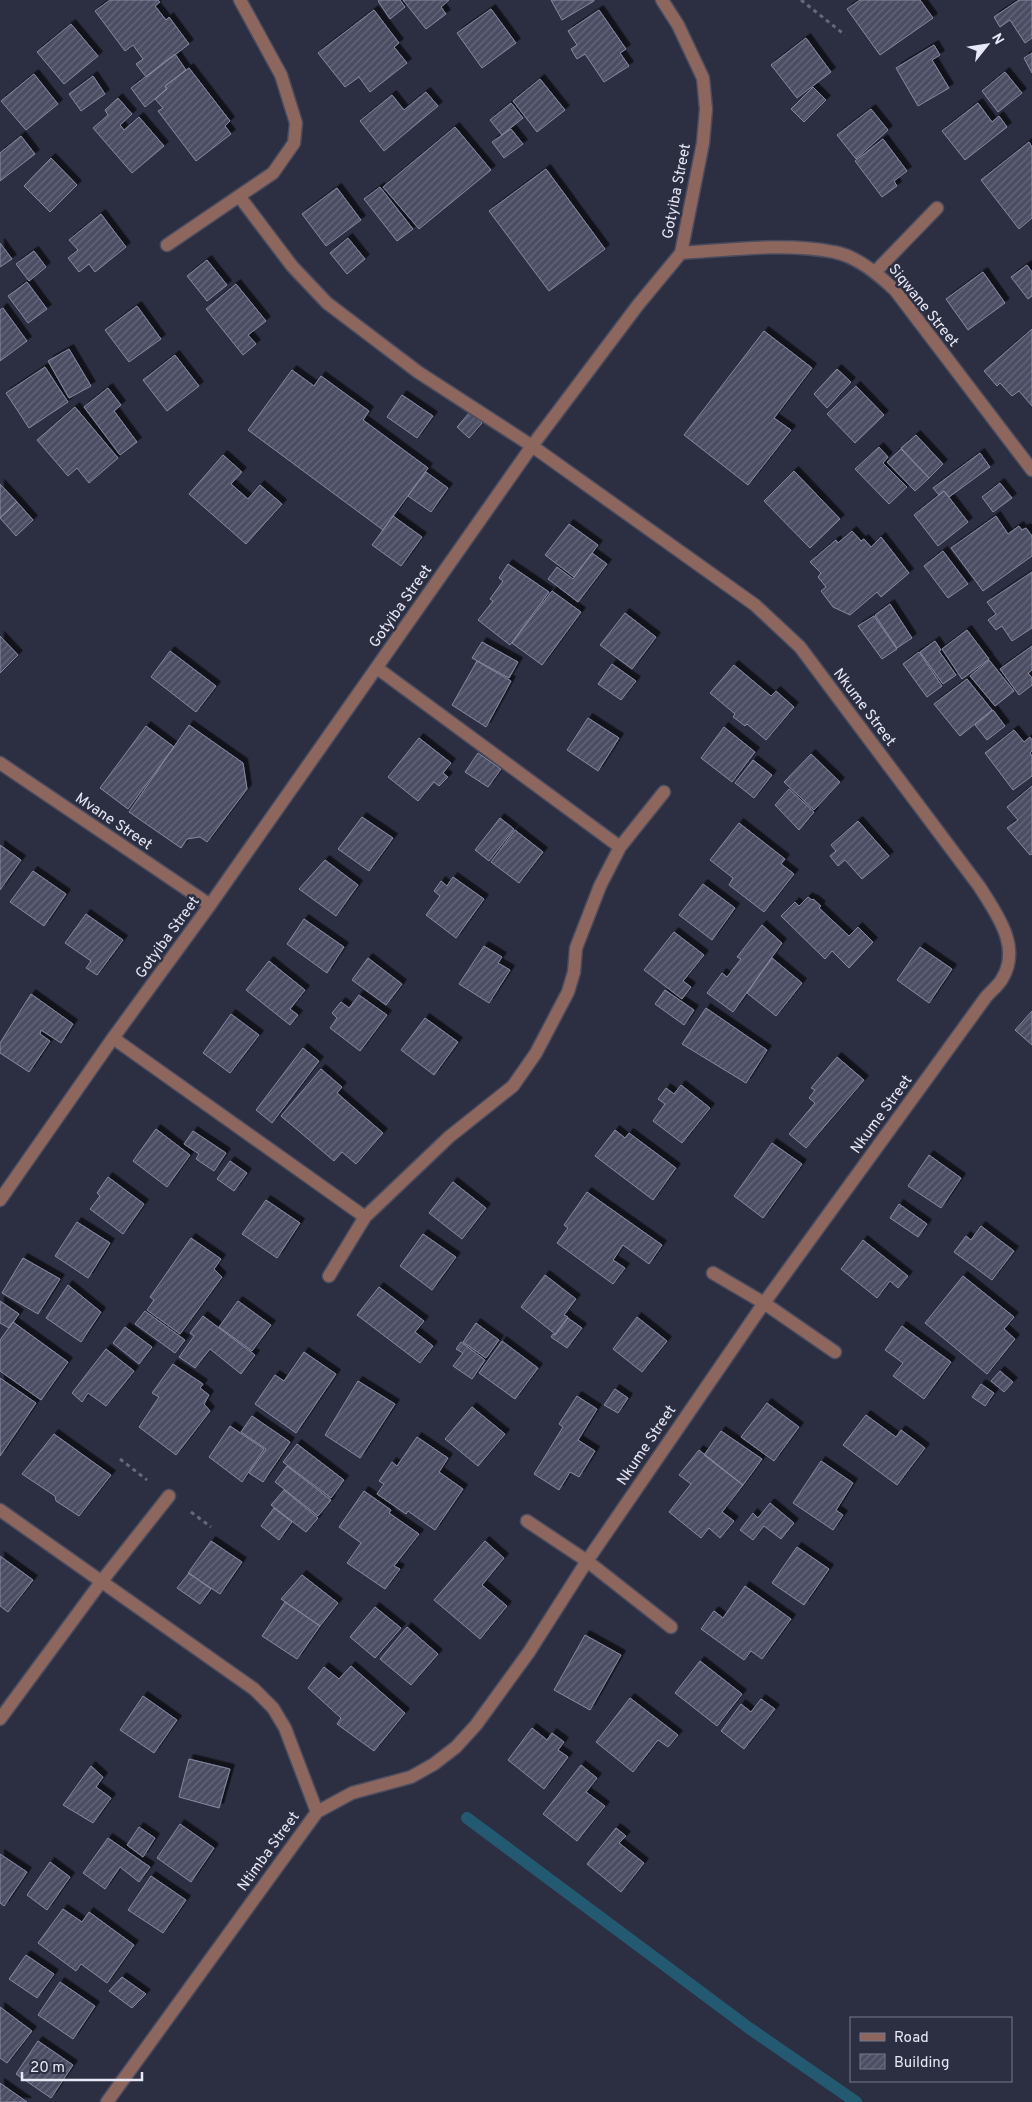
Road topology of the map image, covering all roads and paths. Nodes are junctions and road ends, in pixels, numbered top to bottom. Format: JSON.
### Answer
{"nodes":[{"id":1,"x":240,"y":0,"type":"edge"},
{"id":2,"x":662,"y":0,"type":"edge"},
{"id":3,"x":801,"y":0,"type":"edge"},
{"id":4,"x":845,"y":36,"type":"dead end"},
{"id":5,"x":239,"y":196,"type":"junction"},
{"id":6,"x":937,"y":208,"type":"dead end"},
{"id":7,"x":167,"y":245,"type":"dead end"},
{"id":8,"x":680,"y":253,"type":"junction"},
{"id":9,"x":876,"y":271,"type":"junction"},
{"id":10,"x":532,"y":446,"type":"junction"},
{"id":11,"x":1032,"y":470,"type":"edge"},
{"id":12,"x":377,"y":668,"type":"junction"},
{"id":13,"x":0,"y":763,"type":"edge"},
{"id":14,"x":664,"y":792,"type":"dead end"},
{"id":15,"x":620,"y":847,"type":"junction"},
{"id":16,"x":210,"y":905,"type":"junction"},
{"id":17,"x":113,"y":1038,"type":"junction"},
{"id":18,"x":0,"y":1200,"type":"edge"},
{"id":19,"x":364,"y":1217,"type":"junction"},
{"id":20,"x":713,"y":1273,"type":"dead end"},
{"id":21,"x":328,"y":1276,"type":"dead end"},
{"id":22,"x":764,"y":1303,"type":"junction"},
{"id":23,"x":835,"y":1352,"type":"dead end"},
{"id":24,"x":169,"y":1496,"type":"dead end"},
{"id":25,"x":0,"y":1510,"type":"edge"},
{"id":26,"x":527,"y":1521,"type":"dead end"},
{"id":27,"x":587,"y":1561,"type":"junction"},
{"id":28,"x":101,"y":1582,"type":"junction"},
{"id":29,"x":672,"y":1627,"type":"dead end"},
{"id":30,"x":0,"y":1719,"type":"edge"},
{"id":31,"x":317,"y":1812,"type":"junction"},
{"id":32,"x":107,"y":2102,"type":"edge"}],
"edges":[{"from":1,"to":5,"type":"street"},
{"from":2,"to":8,"type":"street","name":"Gotyiba Street"},
{"from":3,"to":4,"type":"path"},
{"from":5,"to":7,"type":"street"},
{"from":5,"to":10,"type":"street","name":"Nkume Street"},
{"from":6,"to":9,"type":"street"},
{"from":8,"to":9,"type":"street","name":"Siqwane Street"},
{"from":8,"to":10,"type":"street","name":"Gotyiba Street"},
{"from":9,"to":11,"type":"street","name":"Siqwane Street"},
{"from":10,"to":12,"type":"street","name":"Gotyiba Street"},
{"from":10,"to":22,"type":"street","name":"Nkume Street"},
{"from":12,"to":15,"type":"street"},
{"from":12,"to":16,"type":"street","name":"Gotyiba Street"},
{"from":13,"to":16,"type":"street","name":"Mvane Street"},
{"from":14,"to":15,"type":"street"},
{"from":15,"to":19,"type":"street"},
{"from":16,"to":17,"type":"street","name":"Gotyiba Street"},
{"from":17,"to":18,"type":"street","name":"Gotyiba Street"},
{"from":17,"to":19,"type":"street"},
{"from":19,"to":21,"type":"street"},
{"from":20,"to":22,"type":"street"},
{"from":22,"to":23,"type":"street"},
{"from":22,"to":27,"type":"street","name":"Nkume Street"},
{"from":24,"to":28,"type":"street"},
{"from":25,"to":28,"type":"street","name":"Ntimba Street"},
{"from":26,"to":27,"type":"street"},
{"from":27,"to":29,"type":"street"},
{"from":27,"to":31,"type":"street","name":"Nkume Street"},
{"from":28,"to":30,"type":"street"},
{"from":28,"to":31,"type":"street","name":"Ntimba Street"},
{"from":31,"to":32,"type":"street","name":"Ntimba Street"}]}
